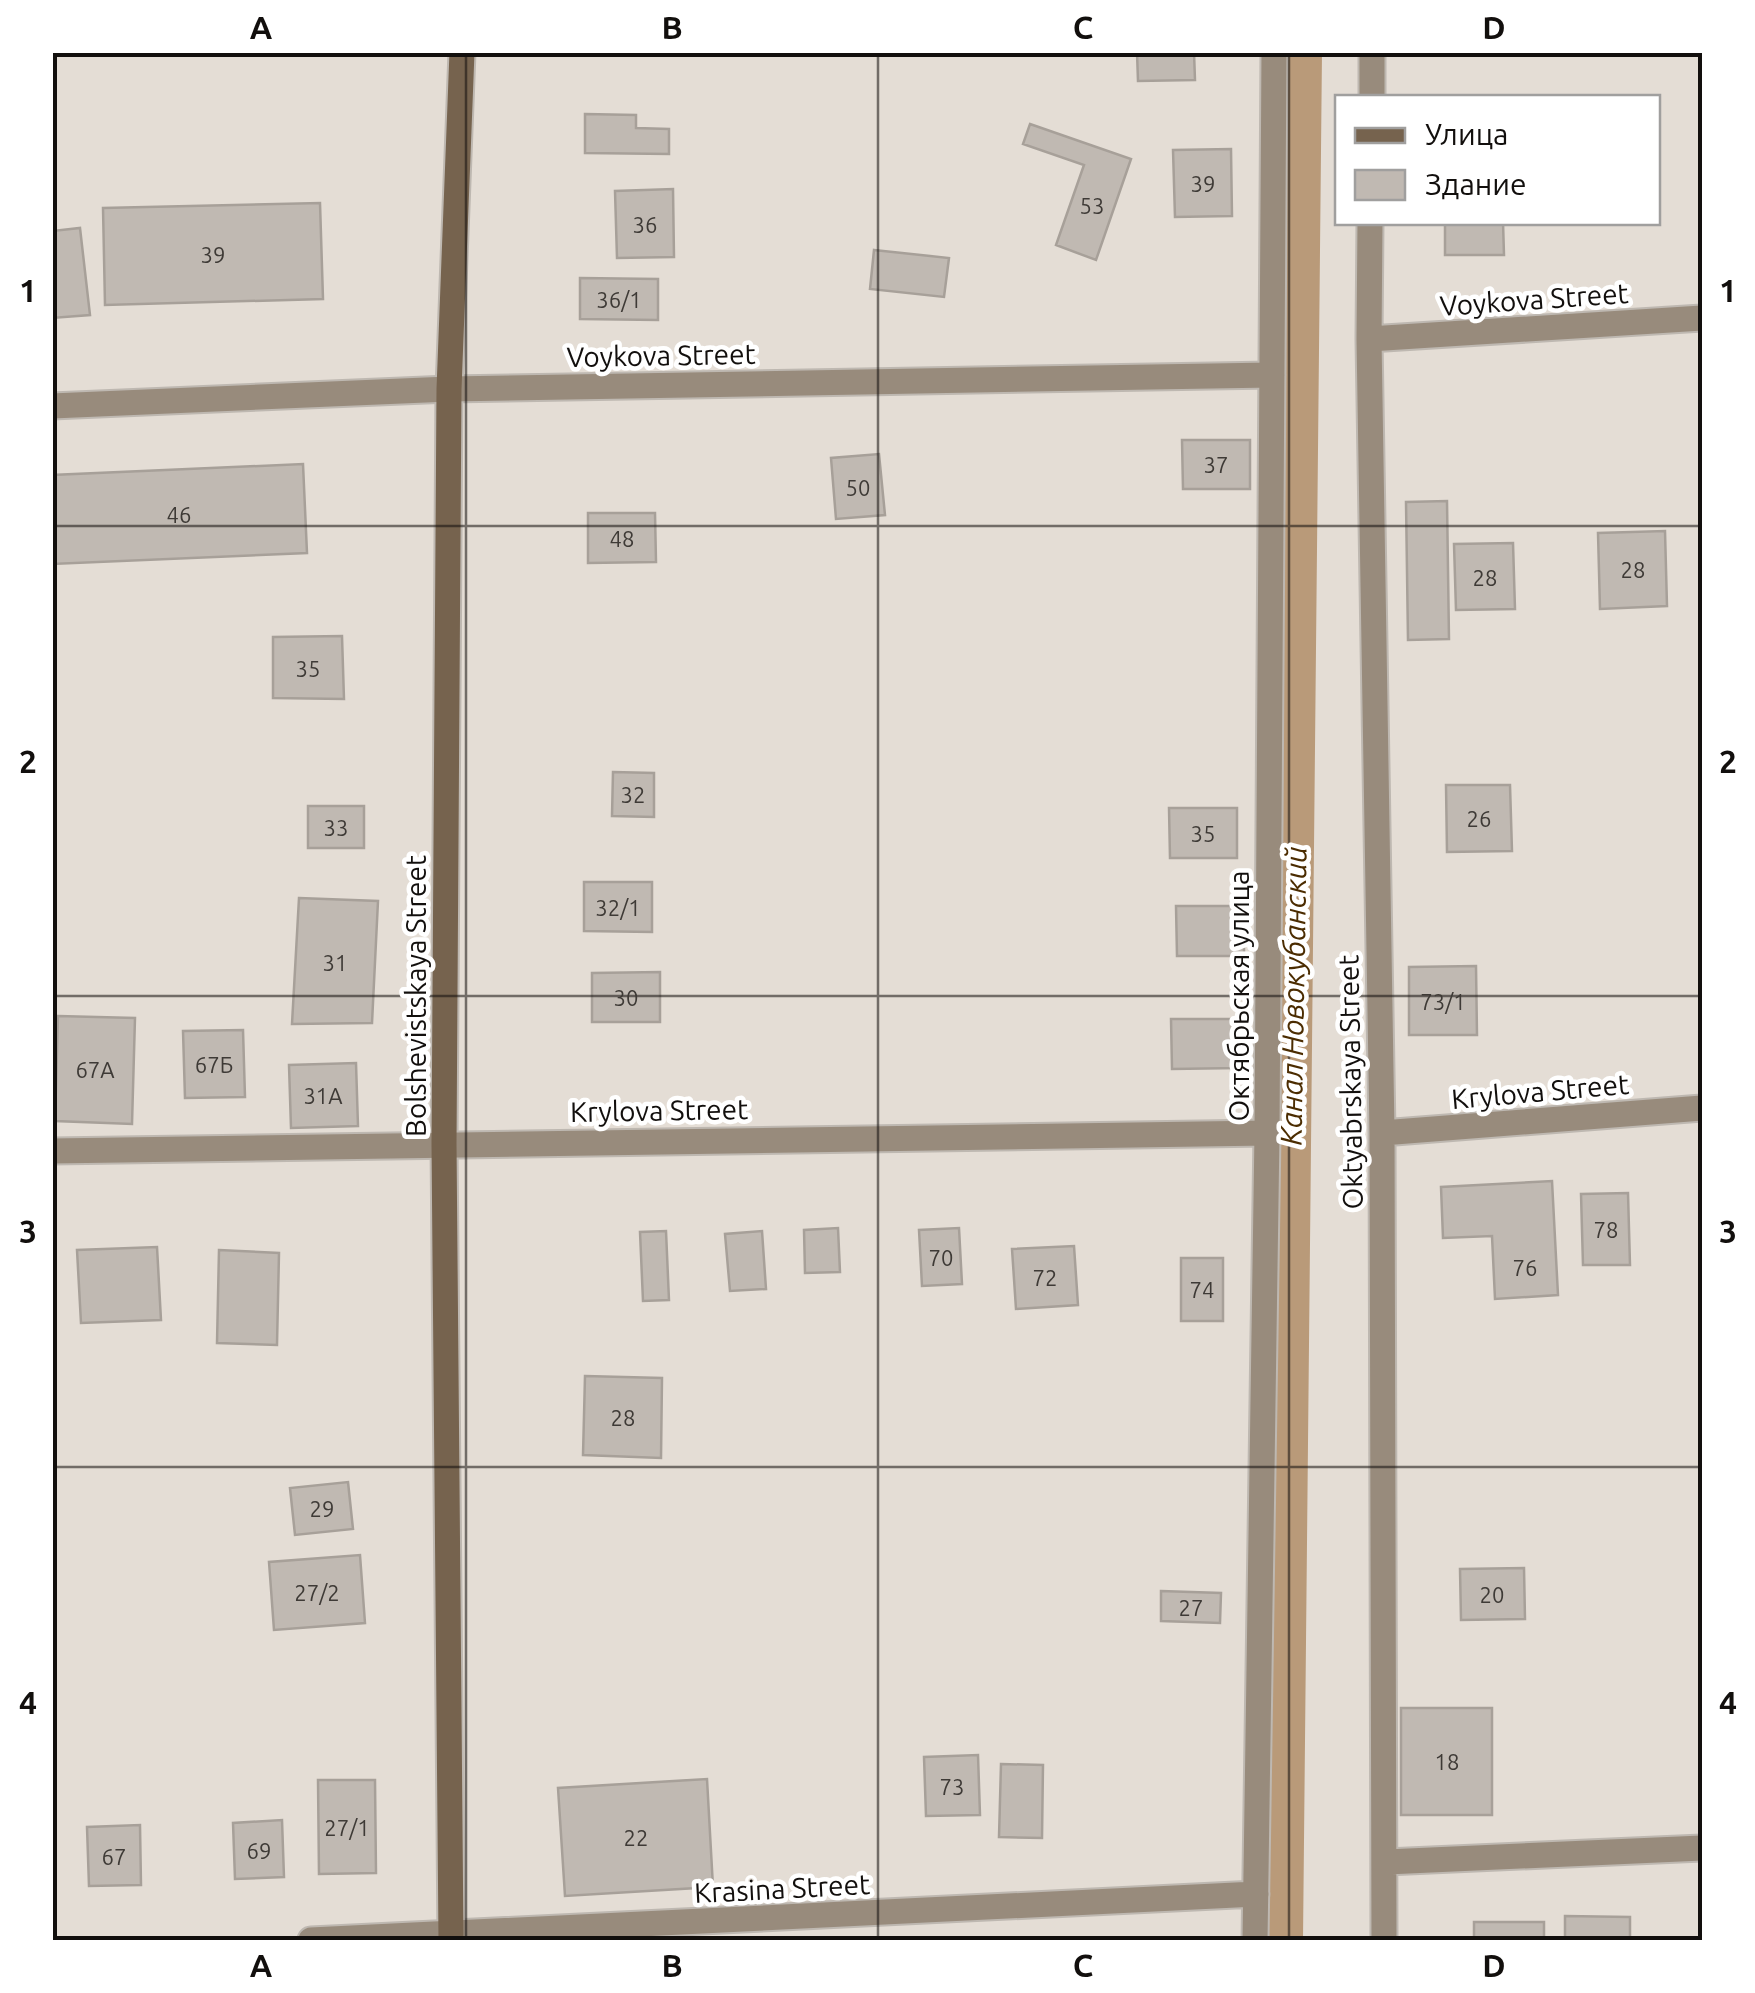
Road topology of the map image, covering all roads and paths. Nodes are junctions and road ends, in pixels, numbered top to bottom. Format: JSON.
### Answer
{"nodes":[{"id":1,"x":462,"y":52,"type":"edge"},
{"id":2,"x":1274,"y":52,"type":"edge"},
{"id":3,"x":1372,"y":52,"type":"edge"},
{"id":4,"x":1372,"y":95,"type":"edge"},
{"id":5,"x":1370,"y":225,"type":"edge"},
{"id":6,"x":1702,"y":318,"type":"edge"},
{"id":7,"x":1369,"y":339,"type":"junction"},
{"id":8,"x":1272,"y":375,"type":"junction"},
{"id":9,"x":449,"y":389,"type":"junction"},
{"id":10,"x":52,"y":406,"type":"edge"},
{"id":11,"x":1702,"y":1108,"type":"edge"},
{"id":12,"x":1267,"y":1133,"type":"junction"},
{"id":13,"x":1382,"y":1134,"type":"junction"},
{"id":14,"x":444,"y":1143,"type":"junction"},
{"id":15,"x":52,"y":1151,"type":"edge"},
{"id":16,"x":1702,"y":1848,"type":"edge"},
{"id":17,"x":1386,"y":1862,"type":"junction"},
{"id":18,"x":1256,"y":1894,"type":"junction"},
{"id":19,"x":450,"y":1937,"type":"edge"},
{"id":20,"x":311,"y":1940,"type":"edge"},
{"id":21,"x":1255,"y":1940,"type":"edge"},
{"id":22,"x":1384,"y":1940,"type":"edge"}],
"edges":[{"from":1,"to":9,"type":"street","name":"Bolshevistskaya Street"},
{"from":2,"to":8,"type":"street","name":"Октябрьская улица"},
{"from":3,"to":4,"type":"street"},
{"from":5,"to":7,"type":"street","name":"Oktyabrskaya Street"},
{"from":6,"to":7,"type":"street","name":"Voykova Street"},
{"from":7,"to":13,"type":"street","name":"Oktyabrskaya Street"},
{"from":8,"to":9,"type":"street","name":"Voykova Street"},
{"from":8,"to":12,"type":"street","name":"Октябрьская улица"},
{"from":9,"to":10,"type":"street","name":"Voykova Street"},
{"from":9,"to":14,"type":"street","name":"Bolshevistskaya Street"},
{"from":11,"to":13,"type":"street","name":"Krylova Street"},
{"from":12,"to":14,"type":"street","name":"Krylova Street"},
{"from":12,"to":18,"type":"street","name":"Октябрьская улица"},
{"from":13,"to":17,"type":"street","name":"Oktyabrskaya Street"},
{"from":14,"to":15,"type":"street","name":"Krylova Street"},
{"from":14,"to":19,"type":"street","name":"Bolshevistskaya Street"},
{"from":16,"to":17,"type":"street"},
{"from":17,"to":22,"type":"street","name":"Oktyabrskaya Street"},
{"from":18,"to":19,"type":"street","name":"Krasina Street"},
{"from":18,"to":21,"type":"street","name":"Октябрьская улица"},
{"from":19,"to":20,"type":"street","name":"Krasina Street"}]}
